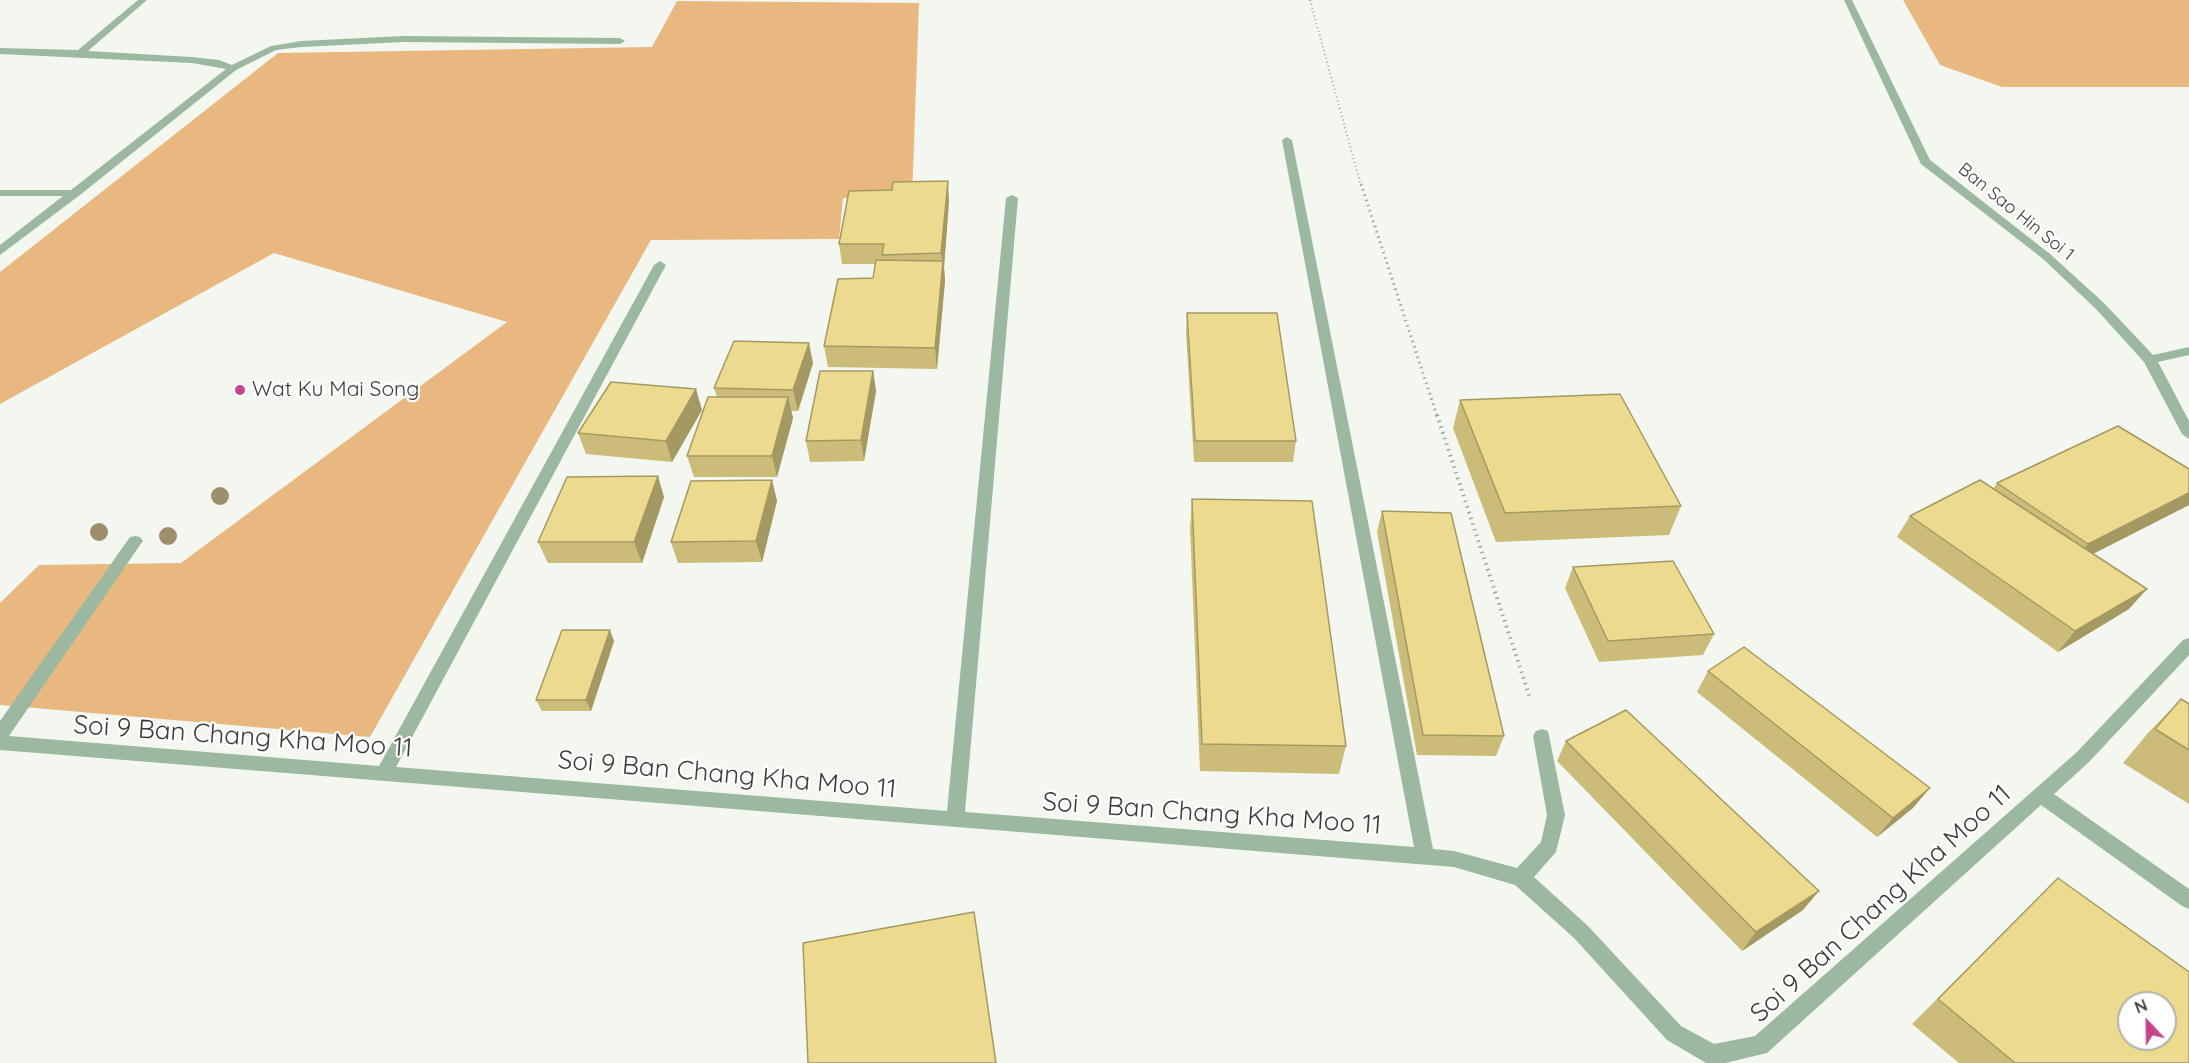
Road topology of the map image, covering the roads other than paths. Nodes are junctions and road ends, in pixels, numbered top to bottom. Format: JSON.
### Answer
{"nodes":[{"id":1,"x":143,"y":0,"type":"edge"},
{"id":2,"x":1848,"y":0,"type":"edge"},
{"id":3,"x":620,"y":41,"type":"dead end"},
{"id":4,"x":0,"y":51,"type":"edge"},
{"id":5,"x":80,"y":53,"type":"junction"},
{"id":6,"x":233,"y":68,"type":"junction"},
{"id":7,"x":1287,"y":140,"type":"dead end"},
{"id":8,"x":0,"y":193,"type":"edge"},
{"id":9,"x":76,"y":193,"type":"junction"},
{"id":10,"x":1012,"y":198,"type":"dead end"},
{"id":11,"x":0,"y":251,"type":"edge"},
{"id":12,"x":660,"y":265,"type":"dead end"},
{"id":13,"x":2189,"y":351,"type":"edge"},
{"id":14,"x":2150,"y":360,"type":"junction"},
{"id":15,"x":2189,"y":434,"type":"edge"},
{"id":16,"x":135,"y":541,"type":"dead end"},
{"id":17,"x":2189,"y":644,"type":"edge"},
{"id":18,"x":0,"y":735,"type":"edge"},
{"id":19,"x":1542,"y":736,"type":"road end"},
{"id":20,"x":0,"y":743,"type":"edge"},
{"id":21,"x":384,"y":773,"type":"junction"},
{"id":22,"x":2041,"y":795,"type":"junction"},
{"id":23,"x":956,"y":819,"type":"junction"},
{"id":24,"x":1425,"y":856,"type":"junction"},
{"id":25,"x":1521,"y":878,"type":"junction"},
{"id":26,"x":2189,"y":900,"type":"edge"}],
"edges":[{"from":1,"to":5,"type":"street"},
{"from":2,"to":14,"type":"street","name":"Ban Sao Hin Soi 1"},
{"from":3,"to":6,"type":"street"},
{"from":4,"to":5,"type":"street"},
{"from":5,"to":6,"type":"street"},
{"from":6,"to":9,"type":"street"},
{"from":7,"to":24,"type":"street"},
{"from":8,"to":9,"type":"street"},
{"from":9,"to":11,"type":"street"},
{"from":10,"to":23,"type":"street"},
{"from":12,"to":21,"type":"street"},
{"from":13,"to":14,"type":"street"},
{"from":14,"to":15,"type":"street","name":"Ban Sao Hin Soi 1"},
{"from":16,"to":18,"type":"street"},
{"from":17,"to":22,"type":"street","name":"Soi 9 Ban Chang Kha Moo 11"},
{"from":19,"to":25,"type":"street"},
{"from":20,"to":21,"type":"street","name":"Soi 9 Ban Chang Kha Moo 11"},
{"from":21,"to":23,"type":"street","name":"Soi 9 Ban Chang Kha Moo 11"},
{"from":22,"to":25,"type":"street","name":"Soi 9 Ban Chang Kha Moo 11"},
{"from":22,"to":26,"type":"street"},
{"from":23,"to":24,"type":"street","name":"Soi 9 Ban Chang Kha Moo 11"},
{"from":24,"to":25,"type":"street","name":"Soi 9 Ban Chang Kha Moo 11"}]}
